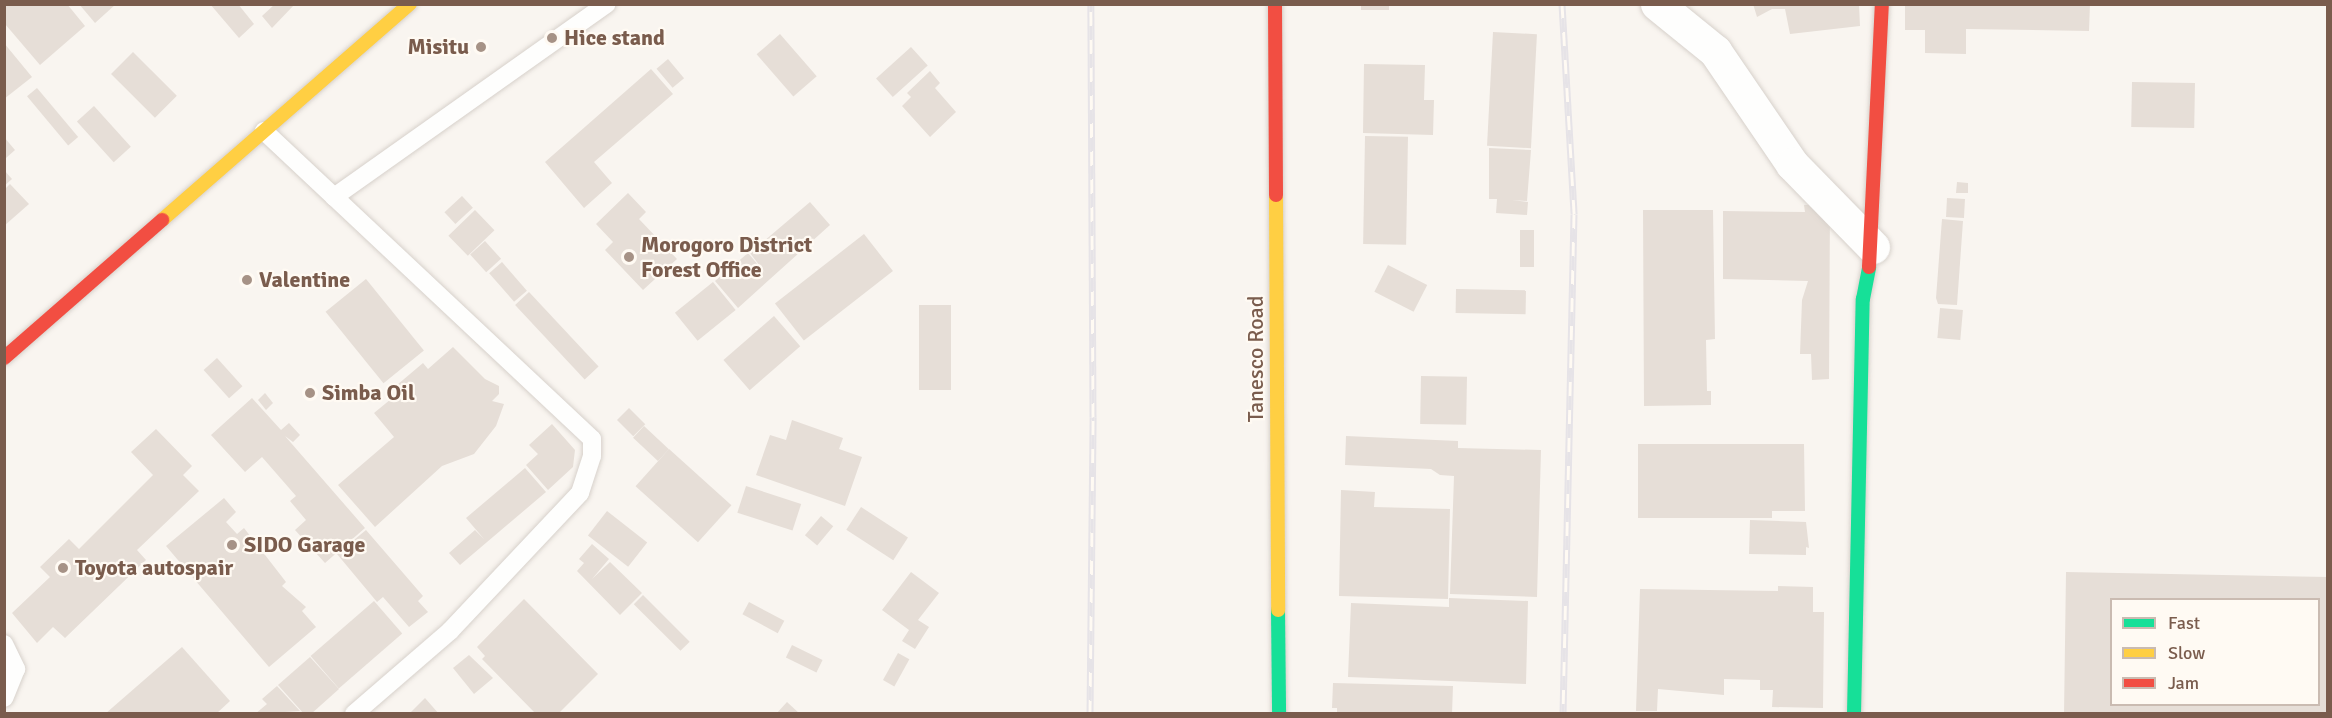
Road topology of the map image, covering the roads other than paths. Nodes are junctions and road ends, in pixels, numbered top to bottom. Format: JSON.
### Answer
{"nodes":[{"id":1,"x":410,"y":4,"type":"edge"},
{"id":2,"x":607,"y":4,"type":"edge"},
{"id":3,"x":1275,"y":4,"type":"edge"},
{"id":4,"x":1657,"y":4,"type":"edge"},
{"id":5,"x":1882,"y":4,"type":"edge"},
{"id":6,"x":264,"y":131,"type":"junction"},
{"id":7,"x":334,"y":196,"type":"junction"},
{"id":8,"x":1873,"y":247,"type":"junction"},
{"id":9,"x":4,"y":358,"type":"edge"},
{"id":10,"x":4,"y":644,"type":"edge"},
{"id":11,"x":4,"y":698,"type":"edge"},
{"id":12,"x":354,"y":714,"type":"edge"},
{"id":13,"x":1279,"y":714,"type":"edge"},
{"id":14,"x":1854,"y":714,"type":"edge"}],
"edges":[{"from":1,"to":6,"type":"street"},
{"from":2,"to":7,"type":"lane"},
{"from":3,"to":13,"type":"street","name":"Tanesco Road"},
{"from":4,"to":8,"type":"street"},
{"from":5,"to":8,"type":"street"},
{"from":6,"to":7,"type":"lane"},
{"from":6,"to":9,"type":"street"},
{"from":7,"to":12,"type":"lane"},
{"from":8,"to":14,"type":"street"},
{"from":10,"to":11,"type":"lane"}]}
